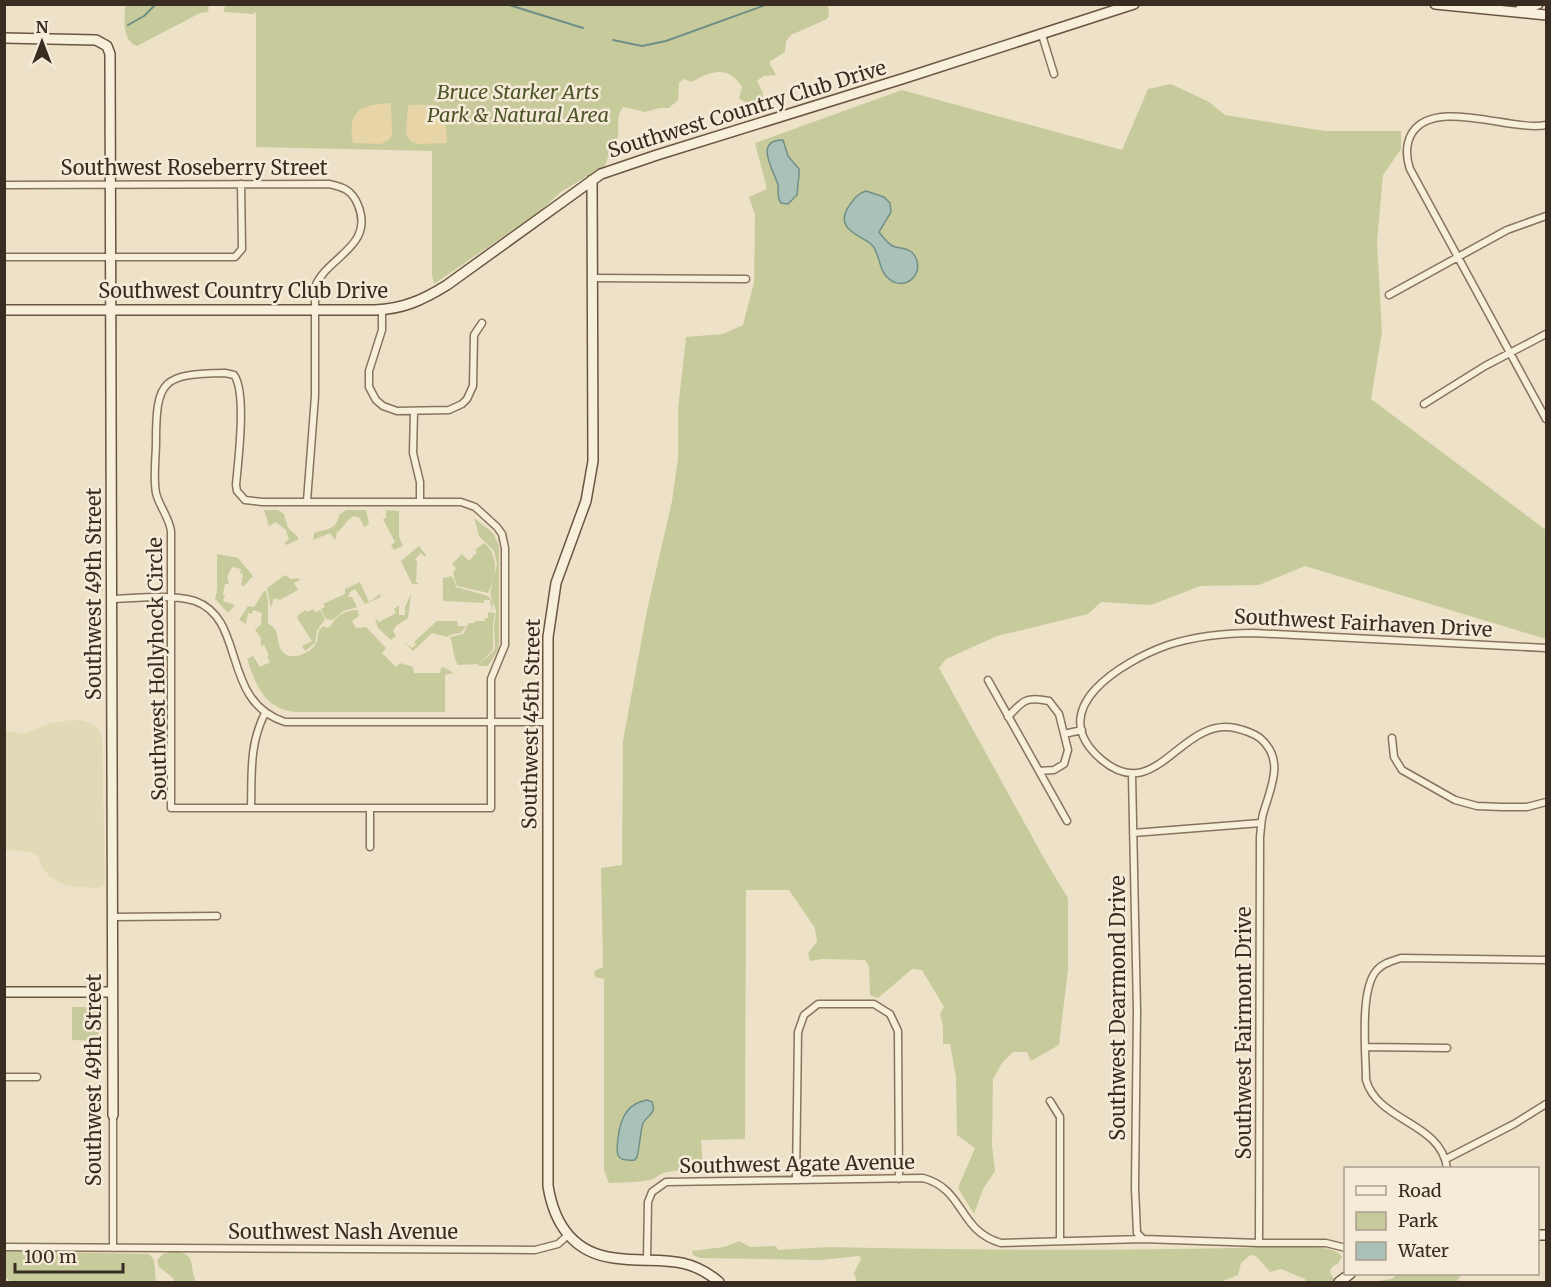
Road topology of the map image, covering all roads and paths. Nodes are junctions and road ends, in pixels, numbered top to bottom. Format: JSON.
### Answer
{"nodes":[{"id":1,"x":1134,"y":4,"type":"edge"},
{"id":2,"x":1435,"y":4,"type":"edge"},
{"id":3,"x":1538,"y":4,"type":"edge"},
{"id":4,"x":1513,"y":12,"type":"junction"},
{"id":5,"x":1546,"y":15,"type":"edge"},
{"id":6,"x":1042,"y":35,"type":"junction"},
{"id":7,"x":4,"y":38,"type":"edge"},
{"id":8,"x":1054,"y":74,"type":"dead end"},
{"id":9,"x":1546,"y":125,"type":"edge"},
{"id":10,"x":591,"y":180,"type":"junction"},
{"id":11,"x":4,"y":184,"type":"edge"},
{"id":12,"x":110,"y":184,"type":"junction"},
{"id":13,"x":241,"y":184,"type":"junction"},
{"id":14,"x":1546,"y":216,"type":"edge"},
{"id":15,"x":4,"y":257,"type":"edge"},
{"id":16,"x":110,"y":257,"type":"junction"},
{"id":17,"x":1459,"y":257,"type":"junction"},
{"id":18,"x":592,"y":278,"type":"junction"},
{"id":19,"x":746,"y":279,"type":"dead end"},
{"id":20,"x":1389,"y":295,"type":"dead end"},
{"id":21,"x":4,"y":310,"type":"edge"},
{"id":22,"x":110,"y":310,"type":"junction"},
{"id":23,"x":314,"y":310,"type":"junction"},
{"id":24,"x":382,"y":310,"type":"junction"},
{"id":25,"x":482,"y":323,"type":"dead end"},
{"id":26,"x":1546,"y":334,"type":"edge"},
{"id":27,"x":1510,"y":352,"type":"junction"},
{"id":28,"x":1424,"y":404,"type":"dead end"},
{"id":29,"x":414,"y":411,"type":"junction"},
{"id":30,"x":1546,"y":419,"type":"edge"},
{"id":31,"x":307,"y":501,"type":"junction"},
{"id":32,"x":420,"y":502,"type":"junction"},
{"id":33,"x":112,"y":598,"type":"junction"},
{"id":34,"x":171,"y":598,"type":"junction"},
{"id":35,"x":1546,"y":648,"type":"edge"},
{"id":36,"x":988,"y":680,"type":"dead end"},
{"id":37,"x":265,"y":713,"type":"junction"},
{"id":38,"x":1008,"y":717,"type":"junction"},
{"id":39,"x":491,"y":722,"type":"junction"},
{"id":40,"x":547,"y":722,"type":"junction"},
{"id":41,"x":1082,"y":730,"type":"junction"},
{"id":42,"x":1064,"y":734,"type":"junction"},
{"id":43,"x":1392,"y":738,"type":"dead end"},
{"id":44,"x":1039,"y":771,"type":"junction"},
{"id":45,"x":1132,"y":774,"type":"junction"},
{"id":46,"x":1546,"y":802,"type":"edge"},
{"id":47,"x":251,"y":808,"type":"junction"},
{"id":48,"x":370,"y":808,"type":"junction"},
{"id":49,"x":1067,"y":821,"type":"dead end"},
{"id":50,"x":1261,"y":823,"type":"junction"},
{"id":51,"x":1133,"y":833,"type":"junction"},
{"id":52,"x":370,"y":847,"type":"dead end"},
{"id":53,"x":217,"y":916,"type":"dead end"},
{"id":54,"x":112,"y":917,"type":"junction"},
{"id":55,"x":1546,"y":960,"type":"edge"},
{"id":56,"x":4,"y":992,"type":"edge"},
{"id":57,"x":112,"y":992,"type":"junction"},
{"id":58,"x":1366,"y":1047,"type":"junction"},
{"id":59,"x":1447,"y":1048,"type":"dead end"},
{"id":60,"x":4,"y":1077,"type":"edge"},
{"id":61,"x":37,"y":1077,"type":"dead end"},
{"id":62,"x":1050,"y":1101,"type":"dead end"},
{"id":63,"x":1546,"y":1104,"type":"edge"},
{"id":64,"x":112,"y":1115,"type":"joint"},
{"id":65,"x":1446,"y":1159,"type":"junction"},
{"id":66,"x":1447,"y":1167,"type":"edge"},
{"id":67,"x":899,"y":1179,"type":"junction"},
{"id":68,"x":796,"y":1180,"type":"junction"},
{"id":69,"x":568,"y":1235,"type":"junction"},
{"id":70,"x":1143,"y":1239,"type":"junction"},
{"id":71,"x":1060,"y":1241,"type":"junction"},
{"id":72,"x":1259,"y":1243,"type":"junction"},
{"id":73,"x":4,"y":1247,"type":"edge"},
{"id":74,"x":113,"y":1248,"type":"junction"},
{"id":75,"x":1344,"y":1248,"type":"edge"},
{"id":76,"x":647,"y":1259,"type":"junction"},
{"id":77,"x":719,"y":1282,"type":"edge"}],
"edges":[{"from":1,"to":6,"type":"street","name":"Southwest Country Club Drive"},
{"from":2,"to":4,"type":"street"},
{"from":3,"to":4,"type":"street"},
{"from":4,"to":5,"type":"street"},
{"from":6,"to":8,"type":"street"},
{"from":6,"to":10,"type":"street","name":"Southwest Country Club Drive"},
{"from":7,"to":12,"type":"street","name":"Southwest 49th Street"},
{"from":9,"to":17,"type":"street"},
{"from":10,"to":18,"type":"street","name":"Southwest 45th Street"},
{"from":10,"to":24,"type":"street","name":"Southwest Country Club Drive"},
{"from":11,"to":12,"type":"street","name":"Southwest Roseberry Street"},
{"from":12,"to":13,"type":"street","name":"Southwest Roseberry Street"},
{"from":12,"to":16,"type":"street","name":"Southwest 49th Street"},
{"from":13,"to":16,"type":"street"},
{"from":13,"to":23,"type":"street","name":"Southwest Roseberry Street"},
{"from":14,"to":17,"type":"street"},
{"from":15,"to":16,"type":"street"},
{"from":16,"to":22,"type":"street","name":"Southwest 49th Street"},
{"from":17,"to":20,"type":"street"},
{"from":17,"to":27,"type":"street"},
{"from":18,"to":19,"type":"street"},
{"from":18,"to":40,"type":"street","name":"Southwest 45th Street"},
{"from":21,"to":22,"type":"street","name":"Southwest Country Club Drive"},
{"from":22,"to":23,"type":"street","name":"Southwest Country Club Drive"},
{"from":22,"to":33,"type":"street","name":"Southwest 49th Street"},
{"from":23,"to":24,"type":"street","name":"Southwest Country Club Drive"},
{"from":23,"to":31,"type":"street","name":"Southwest Roseberry Street"},
{"from":24,"to":29,"type":"street"},
{"from":25,"to":29,"type":"street"},
{"from":26,"to":27,"type":"street"},
{"from":27,"to":28,"type":"street"},
{"from":27,"to":30,"type":"street"},
{"from":29,"to":32,"type":"street"},
{"from":31,"to":32,"type":"street","name":"Southwest Hollyhock Circle"},
{"from":31,"to":34,"type":"street","name":"Southwest Hollyhock Circle"},
{"from":32,"to":39,"type":"street","name":"Southwest Hollyhock Circle"},
{"from":33,"to":34,"type":"street"},
{"from":33,"to":54,"type":"street","name":"Southwest 49th Street"},
{"from":34,"to":37,"type":"street"},
{"from":34,"to":47,"type":"street","name":"Southwest Hollyhock Circle"},
{"from":35,"to":41,"type":"street","name":"Southwest Fairhaven Drive"},
{"from":36,"to":38,"type":"street"},
{"from":37,"to":39,"type":"street"},
{"from":37,"to":47,"type":"street"},
{"from":38,"to":42,"type":"street"},
{"from":38,"to":44,"type":"street"},
{"from":39,"to":40,"type":"street"},
{"from":39,"to":48,"type":"street","name":"Southwest Hollyhock Circle"},
{"from":40,"to":69,"type":"street","name":"Southwest 45th Street"},
{"from":41,"to":42,"type":"street"},
{"from":41,"to":45,"type":"street"},
{"from":42,"to":44,"type":"street"},
{"from":43,"to":46,"type":"street"},
{"from":44,"to":49,"type":"street"},
{"from":45,"to":50,"type":"street"},
{"from":45,"to":51,"type":"street","name":"Southwest Dearmond Drive"},
{"from":47,"to":48,"type":"street","name":"Southwest Hollyhock Circle"},
{"from":48,"to":52,"type":"street"},
{"from":50,"to":51,"type":"street"},
{"from":50,"to":72,"type":"street","name":"Southwest Fairmont Drive"},
{"from":51,"to":70,"type":"street","name":"Southwest Dearmond Drive"},
{"from":53,"to":54,"type":"street"},
{"from":54,"to":57,"type":"street","name":"Southwest 49th Street"},
{"from":55,"to":58,"type":"street"},
{"from":56,"to":57,"type":"street"},
{"from":57,"to":64,"type":"street","name":"Southwest 49th Street"},
{"from":58,"to":59,"type":"street"},
{"from":58,"to":65,"type":"street"},
{"from":60,"to":61,"type":"street"},
{"from":62,"to":71,"type":"street"},
{"from":63,"to":65,"type":"street"},
{"from":64,"to":74,"type":"street","name":"Southwest 49th Street"},
{"from":65,"to":66,"type":"street"},
{"from":67,"to":68,"type":"street","name":"Southwest Agate Avenue"},
{"from":67,"to":68,"type":"street"},
{"from":67,"to":71,"type":"street","name":"Southwest Agate Avenue"},
{"from":68,"to":76,"type":"street","name":"Southwest Agate Avenue"},
{"from":69,"to":74,"type":"street","name":"Southwest Nash Avenue"},
{"from":69,"to":76,"type":"street"},
{"from":70,"to":71,"type":"street","name":"Southwest Agate Avenue"},
{"from":70,"to":72,"type":"street","name":"Southwest Agate Avenue"},
{"from":72,"to":75,"type":"street","name":"Southwest Agate Avenue"},
{"from":73,"to":74,"type":"street","name":"Southwest Nash Avenue"},
{"from":76,"to":77,"type":"street"}]}
